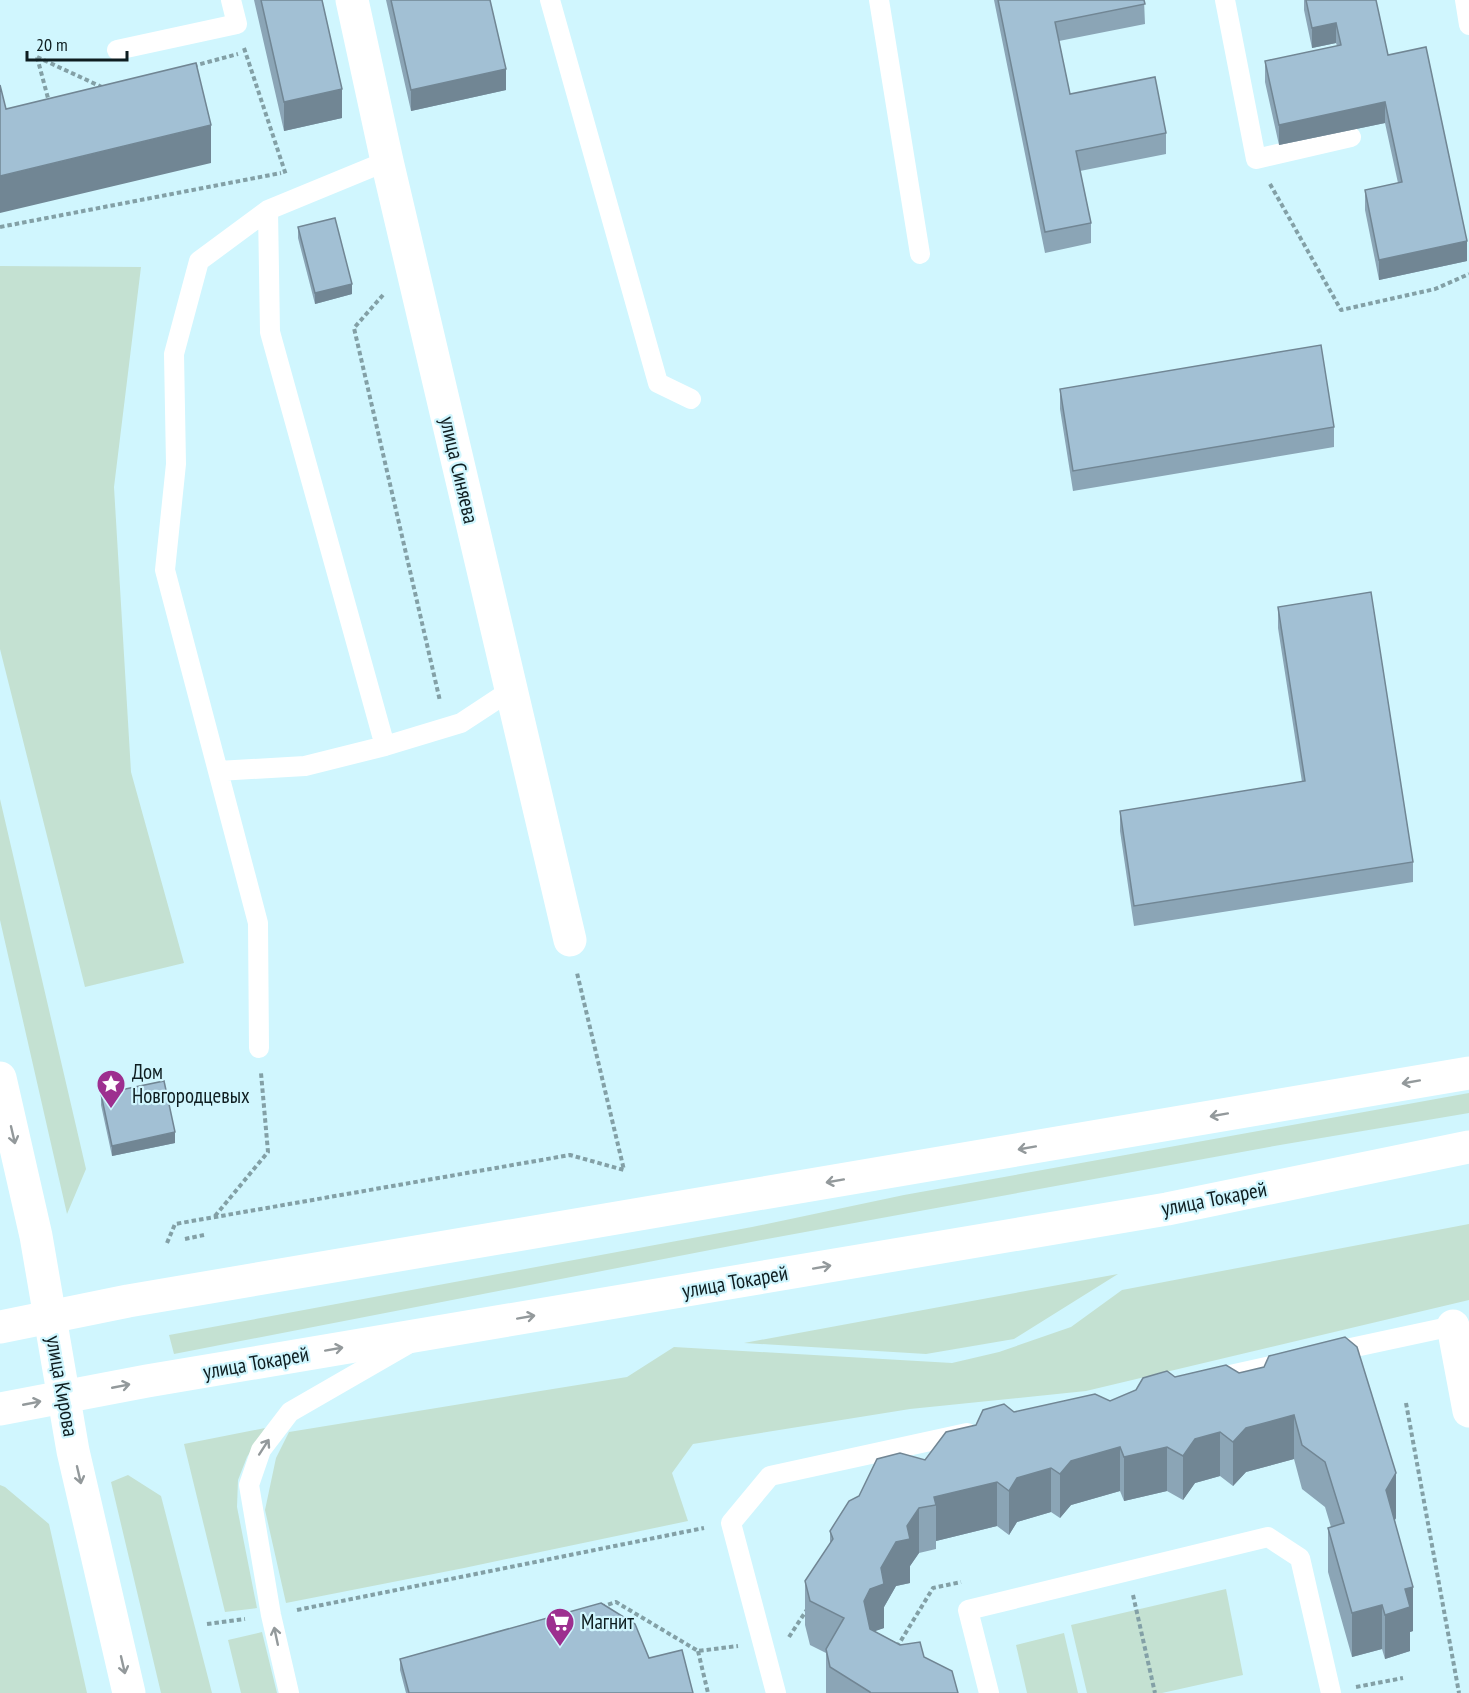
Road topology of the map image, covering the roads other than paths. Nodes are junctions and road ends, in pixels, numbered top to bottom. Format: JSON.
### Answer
{"nodes":[{"id":1,"x":231,"y":0,"type":"edge"},
{"id":2,"x":352,"y":0,"type":"edge"},
{"id":3,"x":550,"y":0,"type":"edge"},
{"id":4,"x":879,"y":0,"type":"edge"},
{"id":5,"x":1225,"y":0,"type":"edge"},
{"id":6,"x":1465,"y":0,"type":"edge"},
{"id":7,"x":1469,"y":25,"type":"edge"},
{"id":8,"x":117,"y":50,"type":"dead end"},
{"id":9,"x":1351,"y":137,"type":"edge"},
{"id":10,"x":387,"y":161,"type":"junction"},
{"id":11,"x":268,"y":210,"type":"junction"},
{"id":12,"x":920,"y":255,"type":"dead end"},
{"id":13,"x":691,"y":399,"type":"dead end"},
{"id":14,"x":511,"y":690,"type":"junction"},
{"id":15,"x":385,"y":746,"type":"junction"},
{"id":16,"x":218,"y":771,"type":"junction"},
{"id":17,"x":570,"y":940,"type":"road end"},
{"id":18,"x":260,"y":1048,"type":"road end"},
{"id":19,"x":1469,"y":1072,"type":"edge"},
{"id":20,"x":0,"y":1078,"type":"edge"},
{"id":21,"x":1469,"y":1147,"type":"edge"},
{"id":22,"x":50,"y":1317,"type":"junction"},
{"id":23,"x":1453,"y":1326,"type":"joint"},
{"id":24,"x":0,"y":1327,"type":"edge"},
{"id":25,"x":426,"y":1334,"type":"junction"},
{"id":26,"x":1198,"y":1382,"type":"edge"},
{"id":27,"x":64,"y":1397,"type":"junction"},
{"id":28,"x":0,"y":1409,"type":"edge"},
{"id":29,"x":1469,"y":1411,"type":"edge"},
{"id":30,"x":990,"y":1428,"type":"edge"},
{"id":31,"x":129,"y":1693,"type":"edge"},
{"id":32,"x":288,"y":1693,"type":"edge"},
{"id":33,"x":776,"y":1693,"type":"edge"},
{"id":34,"x":988,"y":1693,"type":"edge"},
{"id":35,"x":1331,"y":1693,"type":"edge"}],
"edges":[{"from":1,"to":8,"type":"lane"},
{"from":2,"to":10,"type":"main road","name":"улица Синяева"},
{"from":3,"to":13,"type":"lane"},
{"from":4,"to":12,"type":"lane"},
{"from":5,"to":9,"type":"lane"},
{"from":6,"to":7,"type":"lane"},
{"from":10,"to":11,"type":"lane"},
{"from":10,"to":14,"type":"main road","name":"улица Синяева"},
{"from":11,"to":15,"type":"lane"},
{"from":11,"to":16,"type":"lane"},
{"from":14,"to":15,"type":"lane"},
{"from":14,"to":17,"type":"main road","name":"улица Синяева"},
{"from":15,"to":16,"type":"lane"},
{"from":16,"to":18,"type":"lane"},
{"from":19,"to":22,"type":"main road","one_way":true},
{"from":20,"to":22,"type":"main road","name":"улица Кирова","one_way":true},
{"from":25,"to":21,"type":"main road","name":"улица Токарей","one_way":true},
{"from":22,"to":24,"type":"main road"},
{"from":22,"to":27,"type":"main road","name":"улица Кирова"},
{"from":23,"to":26,"type":"lane"},
{"from":23,"to":29,"type":"main road"},
{"from":27,"to":25,"type":"main road","name":"улица Токарей","one_way":true},
{"from":32,"to":25,"type":"lane","one_way":true},
{"from":28,"to":27,"type":"main road","name":"улица Токарей","one_way":true},
{"from":27,"to":31,"type":"main road","name":"улица Кирова","one_way":true},
{"from":30,"to":33,"type":"lane"},
{"from":34,"to":35,"type":"lane"}]}
